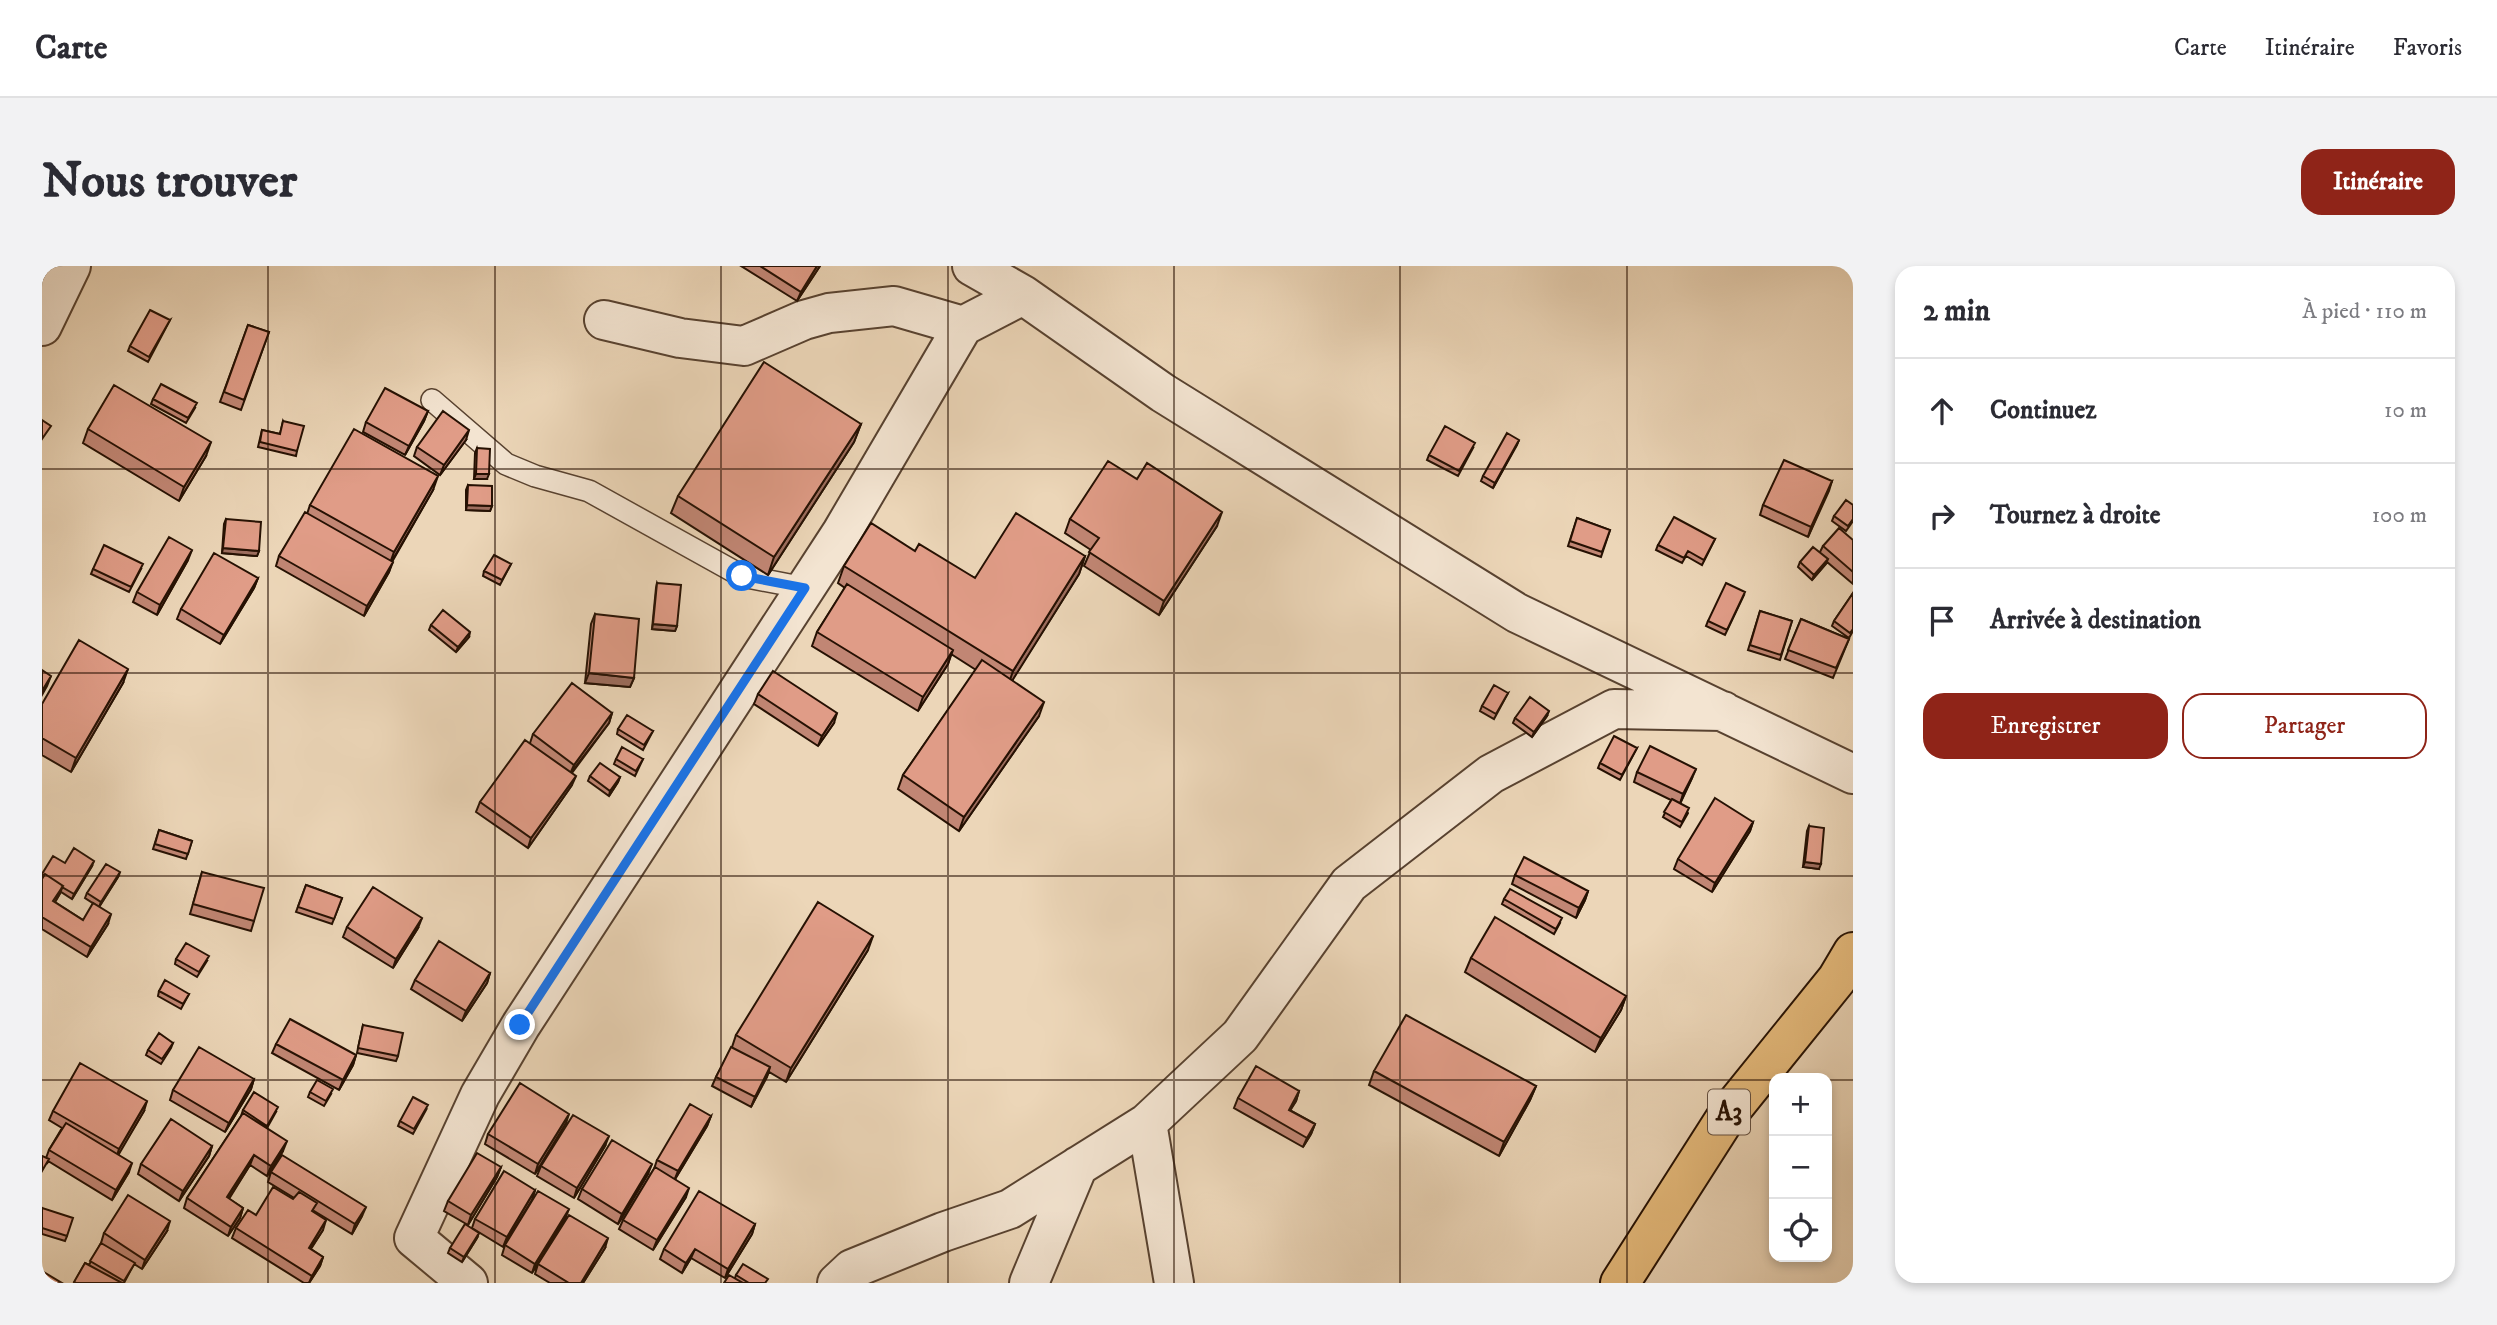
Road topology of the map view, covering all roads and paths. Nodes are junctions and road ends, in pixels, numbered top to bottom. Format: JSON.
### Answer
{"nodes":[{"id":1,"x":71,"y":266,"type":"edge"},
{"id":2,"x":972,"y":266,"type":"edge"},
{"id":3,"x":1023,"y":295,"type":"junction"},
{"id":4,"x":604,"y":320,"type":"dead end"},
{"id":5,"x":42,"y":326,"type":"edge"},
{"id":6,"x":963,"y":326,"type":"junction"},
{"id":7,"x":432,"y":400,"type":"dead end"},
{"id":8,"x":805,"y":588,"type":"junction"},
{"id":9,"x":1723,"y":711,"type":"junction"},
{"id":10,"x":1853,"y":774,"type":"edge"},
{"id":11,"x":1853,"y":952,"type":"edge"},
{"id":12,"x":1147,"y":1123,"type":"junction"},
{"id":13,"x":1078,"y":1166,"type":"junction"},
{"id":14,"x":469,"y":1282,"type":"edge"},
{"id":15,"x":837,"y":1283,"type":"edge"},
{"id":16,"x":1029,"y":1283,"type":"edge"},
{"id":17,"x":1174,"y":1283,"type":"edge"},
{"id":18,"x":1620,"y":1283,"type":"edge"}],
"edges":[{"from":1,"to":5,"type":"street"},
{"from":2,"to":3,"type":"street"},
{"from":3,"to":6,"type":"street"},
{"from":3,"to":9,"type":"street"},
{"from":4,"to":6,"type":"street"},
{"from":6,"to":8,"type":"street"},
{"from":7,"to":8,"type":"lane"},
{"from":8,"to":14,"type":"street"},
{"from":9,"to":10,"type":"street"},
{"from":9,"to":12,"type":"street"},
{"from":11,"to":18,"type":"highway","number":"A3"},
{"from":12,"to":13,"type":"street"},
{"from":12,"to":17,"type":"street"},
{"from":13,"to":15,"type":"street"},
{"from":13,"to":16,"type":"street"}]}
